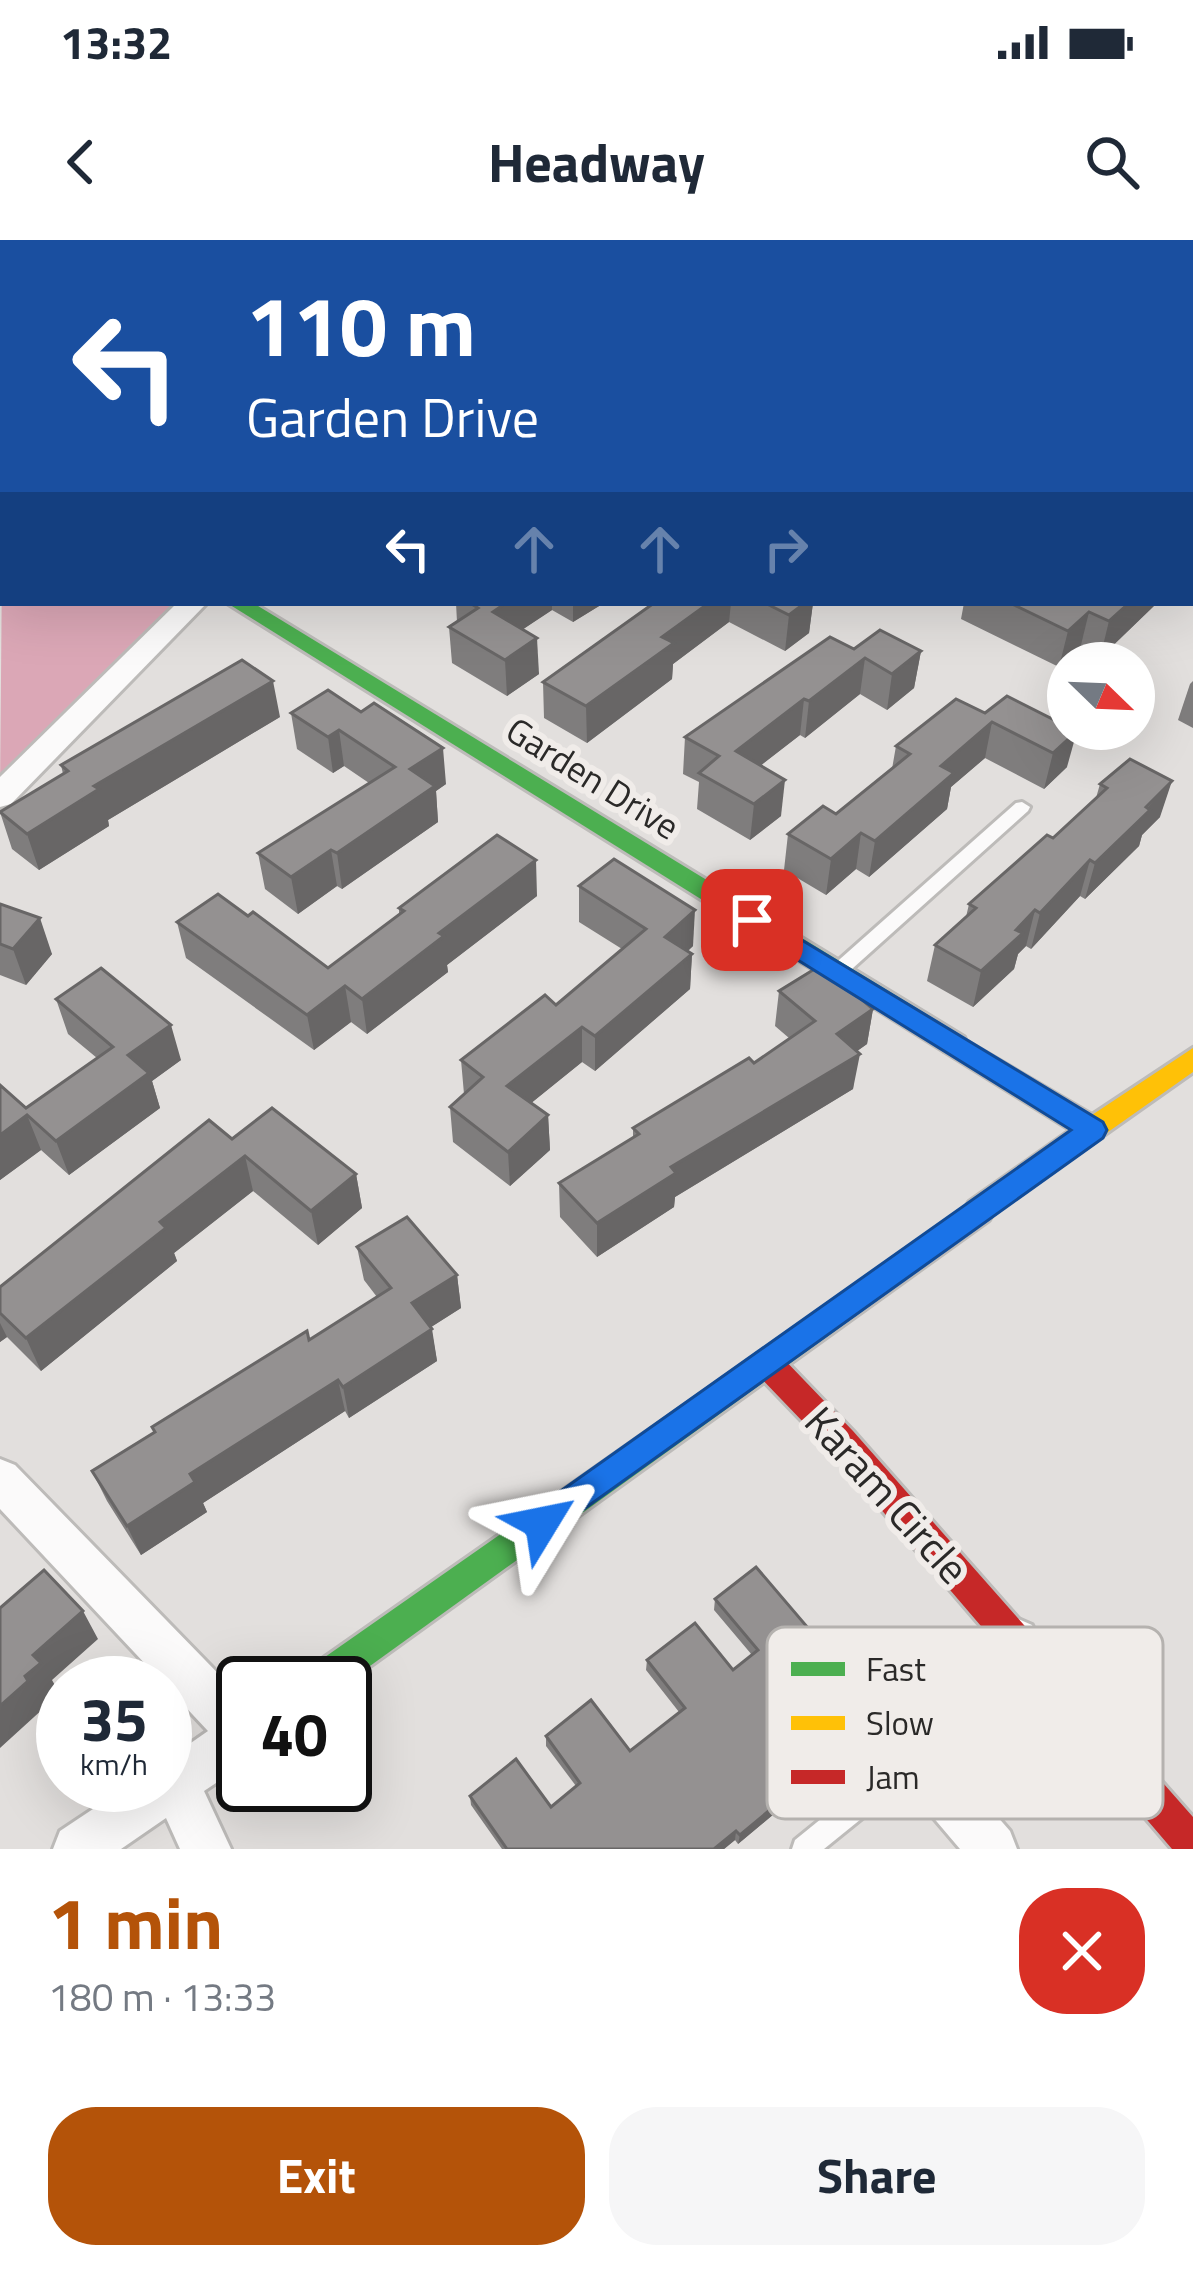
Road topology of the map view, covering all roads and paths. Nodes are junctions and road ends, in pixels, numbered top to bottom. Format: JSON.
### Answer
{"nodes":[{"id":1,"x":191,"y":606,"type":"edge"},
{"id":2,"x":243,"y":606,"type":"edge"},
{"id":3,"x":0,"y":796,"type":"edge"},
{"id":4,"x":1022,"y":807,"type":"dead end"},
{"id":5,"x":837,"y":972,"type":"junction"},
{"id":6,"x":1193,"y":1058,"type":"edge"},
{"id":7,"x":1093,"y":1130,"type":"junction"},
{"id":8,"x":768,"y":1364,"type":"junction"},
{"id":9,"x":0,"y":1479,"type":"edge"},
{"id":10,"x":1004,"y":1627,"type":"edge"},
{"id":11,"x":355,"y":1656,"type":"edge"},
{"id":12,"x":216,"y":1706,"type":"edge"},
{"id":13,"x":216,"y":1755,"type":"edge"},
{"id":14,"x":192,"y":1774,"type":"edge"},
{"id":15,"x":1163,"y":1810,"type":"edge"},
{"id":16,"x":136,"y":1812,"type":"edge"},
{"id":17,"x":188,"y":1812,"type":"edge"},
{"id":18,"x":841,"y":1819,"type":"edge"},
{"id":19,"x":966,"y":1819,"type":"edge"},
{"id":20,"x":1193,"y":1845,"type":"edge"},
{"id":21,"x":78,"y":1849,"type":"edge"},
{"id":22,"x":206,"y":1849,"type":"edge"},
{"id":23,"x":804,"y":1849,"type":"edge"},
{"id":24,"x":992,"y":1849,"type":"edge"}],
"edges":[{"from":1,"to":3,"type":"street"},
{"from":2,"to":5,"type":"street","name":"Garden Drive"},
{"from":4,"to":5,"type":"lane"},
{"from":5,"to":7,"type":"street","name":"Garden Drive"},
{"from":6,"to":7,"type":"street"},
{"from":7,"to":8,"type":"street"},
{"from":8,"to":10,"type":"street","name":"Karam Circle"},
{"from":8,"to":11,"type":"street"},
{"from":9,"to":12,"type":"street"},
{"from":13,"to":14,"type":"street"},
{"from":15,"to":20,"type":"street","name":"Karam Circle"},
{"from":16,"to":21,"type":"street"},
{"from":17,"to":22,"type":"street"},
{"from":18,"to":23,"type":"lane"},
{"from":19,"to":24,"type":"street"}]}
